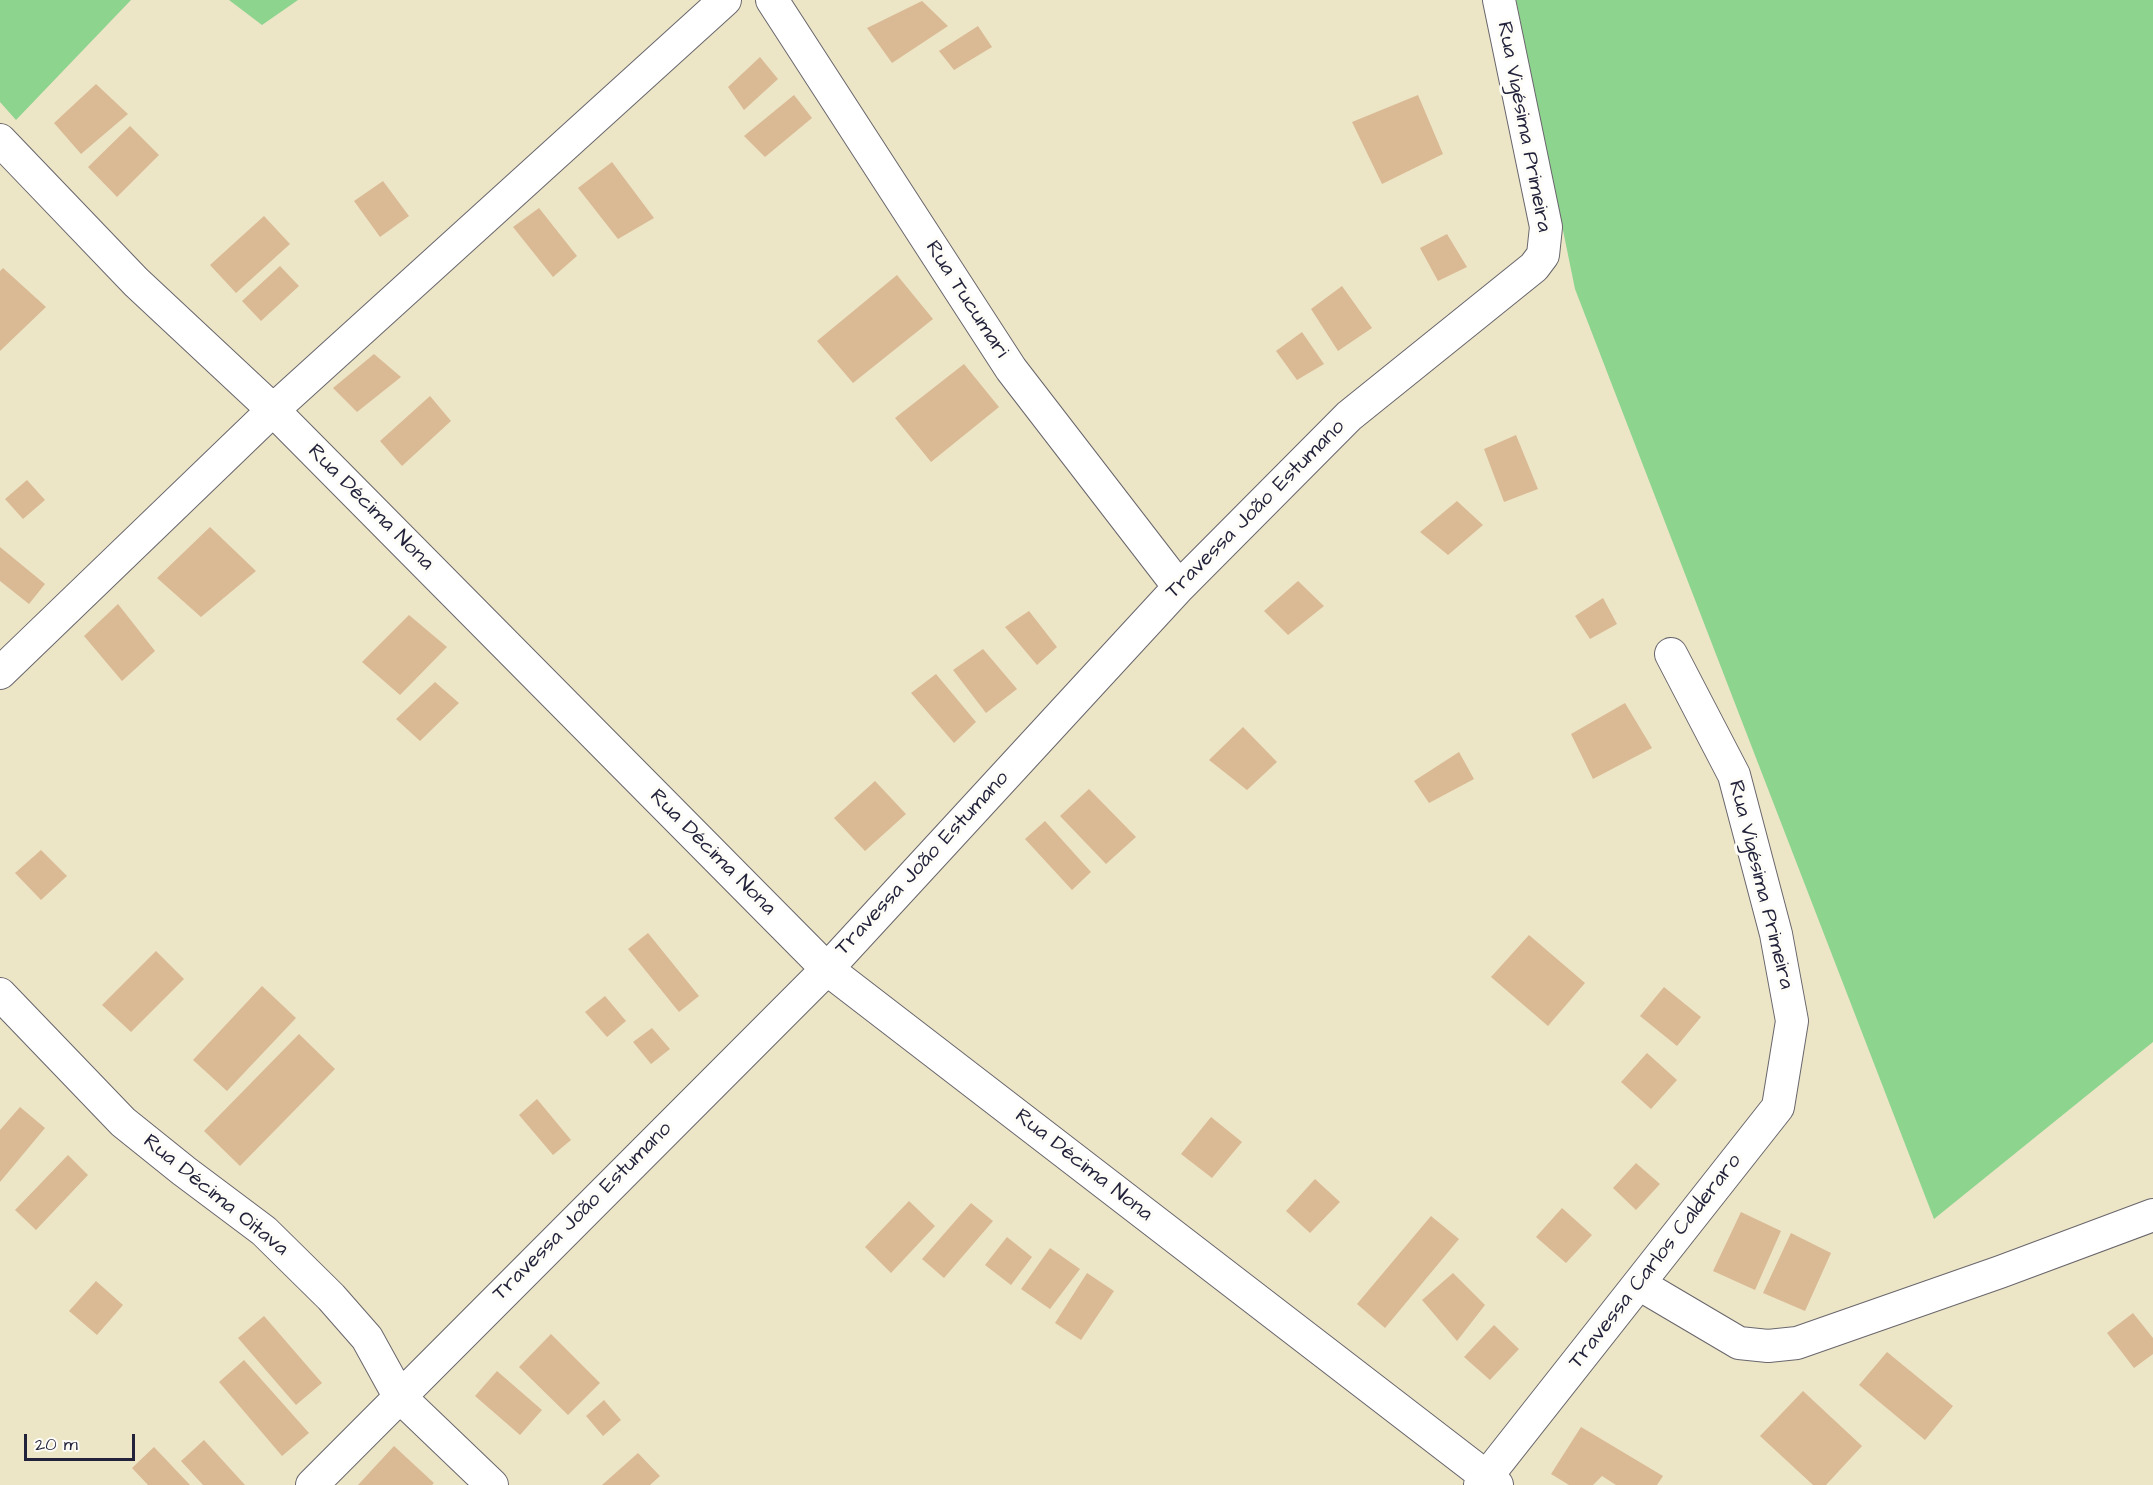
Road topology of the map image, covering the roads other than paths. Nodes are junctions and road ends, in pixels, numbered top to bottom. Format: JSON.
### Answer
{"nodes":[{"id":1,"x":725,"y":0,"type":"edge"},
{"id":2,"x":772,"y":0,"type":"edge"},
{"id":3,"x":1499,"y":0,"type":"edge"},
{"id":4,"x":0,"y":140,"type":"edge"},
{"id":5,"x":1543,"y":255,"type":"joint"},
{"id":6,"x":273,"y":410,"type":"junction"},
{"id":7,"x":1179,"y":587,"type":"junction"},
{"id":8,"x":1671,"y":654,"type":"dead end"},
{"id":9,"x":0,"y":673,"type":"edge"},
{"id":10,"x":826,"y":969,"type":"junction"},
{"id":11,"x":0,"y":994,"type":"edge"},
{"id":12,"x":1792,"y":1022,"type":"joint"},
{"id":13,"x":2153,"y":1215,"type":"edge"},
{"id":14,"x":1639,"y":1284,"type":"junction"},
{"id":15,"x":399,"y":1396,"type":"junction"},
{"id":16,"x":1488,"y":1483,"type":"edge"},
{"id":17,"x":312,"y":1485,"type":"edge"},
{"id":18,"x":492,"y":1485,"type":"edge"}],
"edges":[{"from":1,"to":6,"type":"street"},
{"from":2,"to":7,"type":"street","name":"Rua Tucumari"},
{"from":3,"to":5,"type":"street","name":"Rua Vigésima Primeira"},
{"from":4,"to":6,"type":"street","name":"Rua Décima Nona"},
{"from":5,"to":7,"type":"street","name":"Travessa João Estumano"},
{"from":6,"to":9,"type":"street"},
{"from":6,"to":10,"type":"street","name":"Rua Décima Nona"},
{"from":7,"to":10,"type":"street","name":"Travessa João Estumano"},
{"from":8,"to":12,"type":"street","name":"Rua Vigésima Primeira"},
{"from":10,"to":15,"type":"street","name":"Travessa João Estumano"},
{"from":10,"to":16,"type":"street","name":"Rua Décima Nona"},
{"from":11,"to":15,"type":"street","name":"Rua Décima Oitava"},
{"from":12,"to":14,"type":"street","name":"Travessa Carlos Calderaro"},
{"from":13,"to":14,"type":"street"},
{"from":14,"to":16,"type":"street","name":"Travessa Carlos Calderaro"},
{"from":15,"to":17,"type":"street","name":"Travessa João Estumano"},
{"from":15,"to":18,"type":"street","name":"Rua Décima Oitava"}]}
